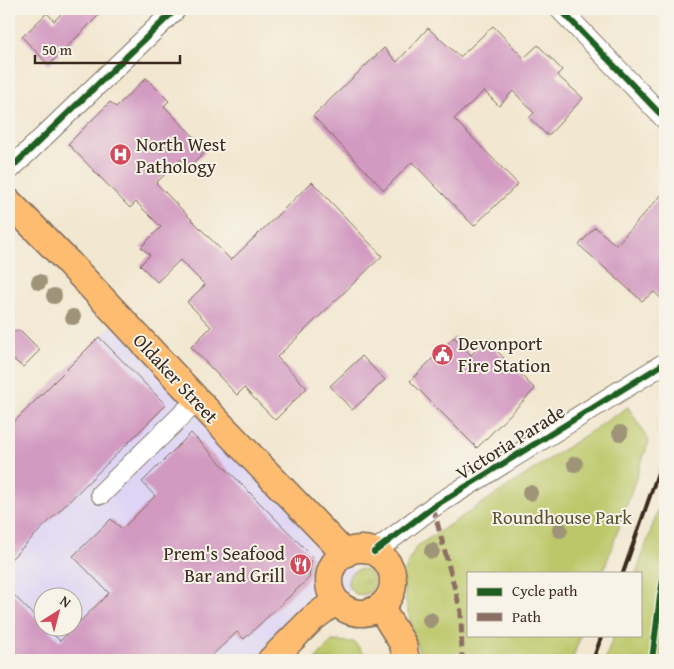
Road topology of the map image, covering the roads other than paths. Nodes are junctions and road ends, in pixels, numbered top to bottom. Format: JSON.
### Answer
{"nodes":[{"id":1,"x":176,"y":9,"type":"edge"},
{"id":2,"x":560,"y":9,"type":"edge"},
{"id":3,"x":665,"y":119,"type":"edge"},
{"id":4,"x":9,"y":170,"type":"edge"},
{"id":5,"x":9,"y":202,"type":"edge"},
{"id":6,"x":665,"y":363,"type":"edge"},
{"id":7,"x":198,"y":401,"type":"junction"},
{"id":8,"x":101,"y":494,"type":"dead end"},
{"id":9,"x":374,"y":552,"type":"junction"},
{"id":10,"x":345,"y":554,"type":"junction"},
{"id":11,"x":336,"y":601,"type":"junction"},
{"id":12,"x":380,"y":607,"type":"junction"},
{"id":13,"x":271,"y":660,"type":"edge"},
{"id":14,"x":406,"y":660,"type":"edge"}],
"edges":[{"from":1,"to":4,"type":"street"},
{"from":2,"to":3,"type":"street"},
{"from":5,"to":7,"type":"main road","name":"Oldaker Street"},
{"from":6,"to":9,"type":"street","name":"Victoria Parade"},
{"from":7,"to":8,"type":"street"},
{"from":7,"to":10,"type":"main road","name":"Oldaker Street"},
{"from":9,"to":10,"type":"main road"},
{"from":9,"to":12,"type":"main road"},
{"from":10,"to":11,"type":"main road"},
{"from":11,"to":12,"type":"main road"},
{"from":11,"to":13,"type":"main road"},
{"from":12,"to":14,"type":"main road"}]}
